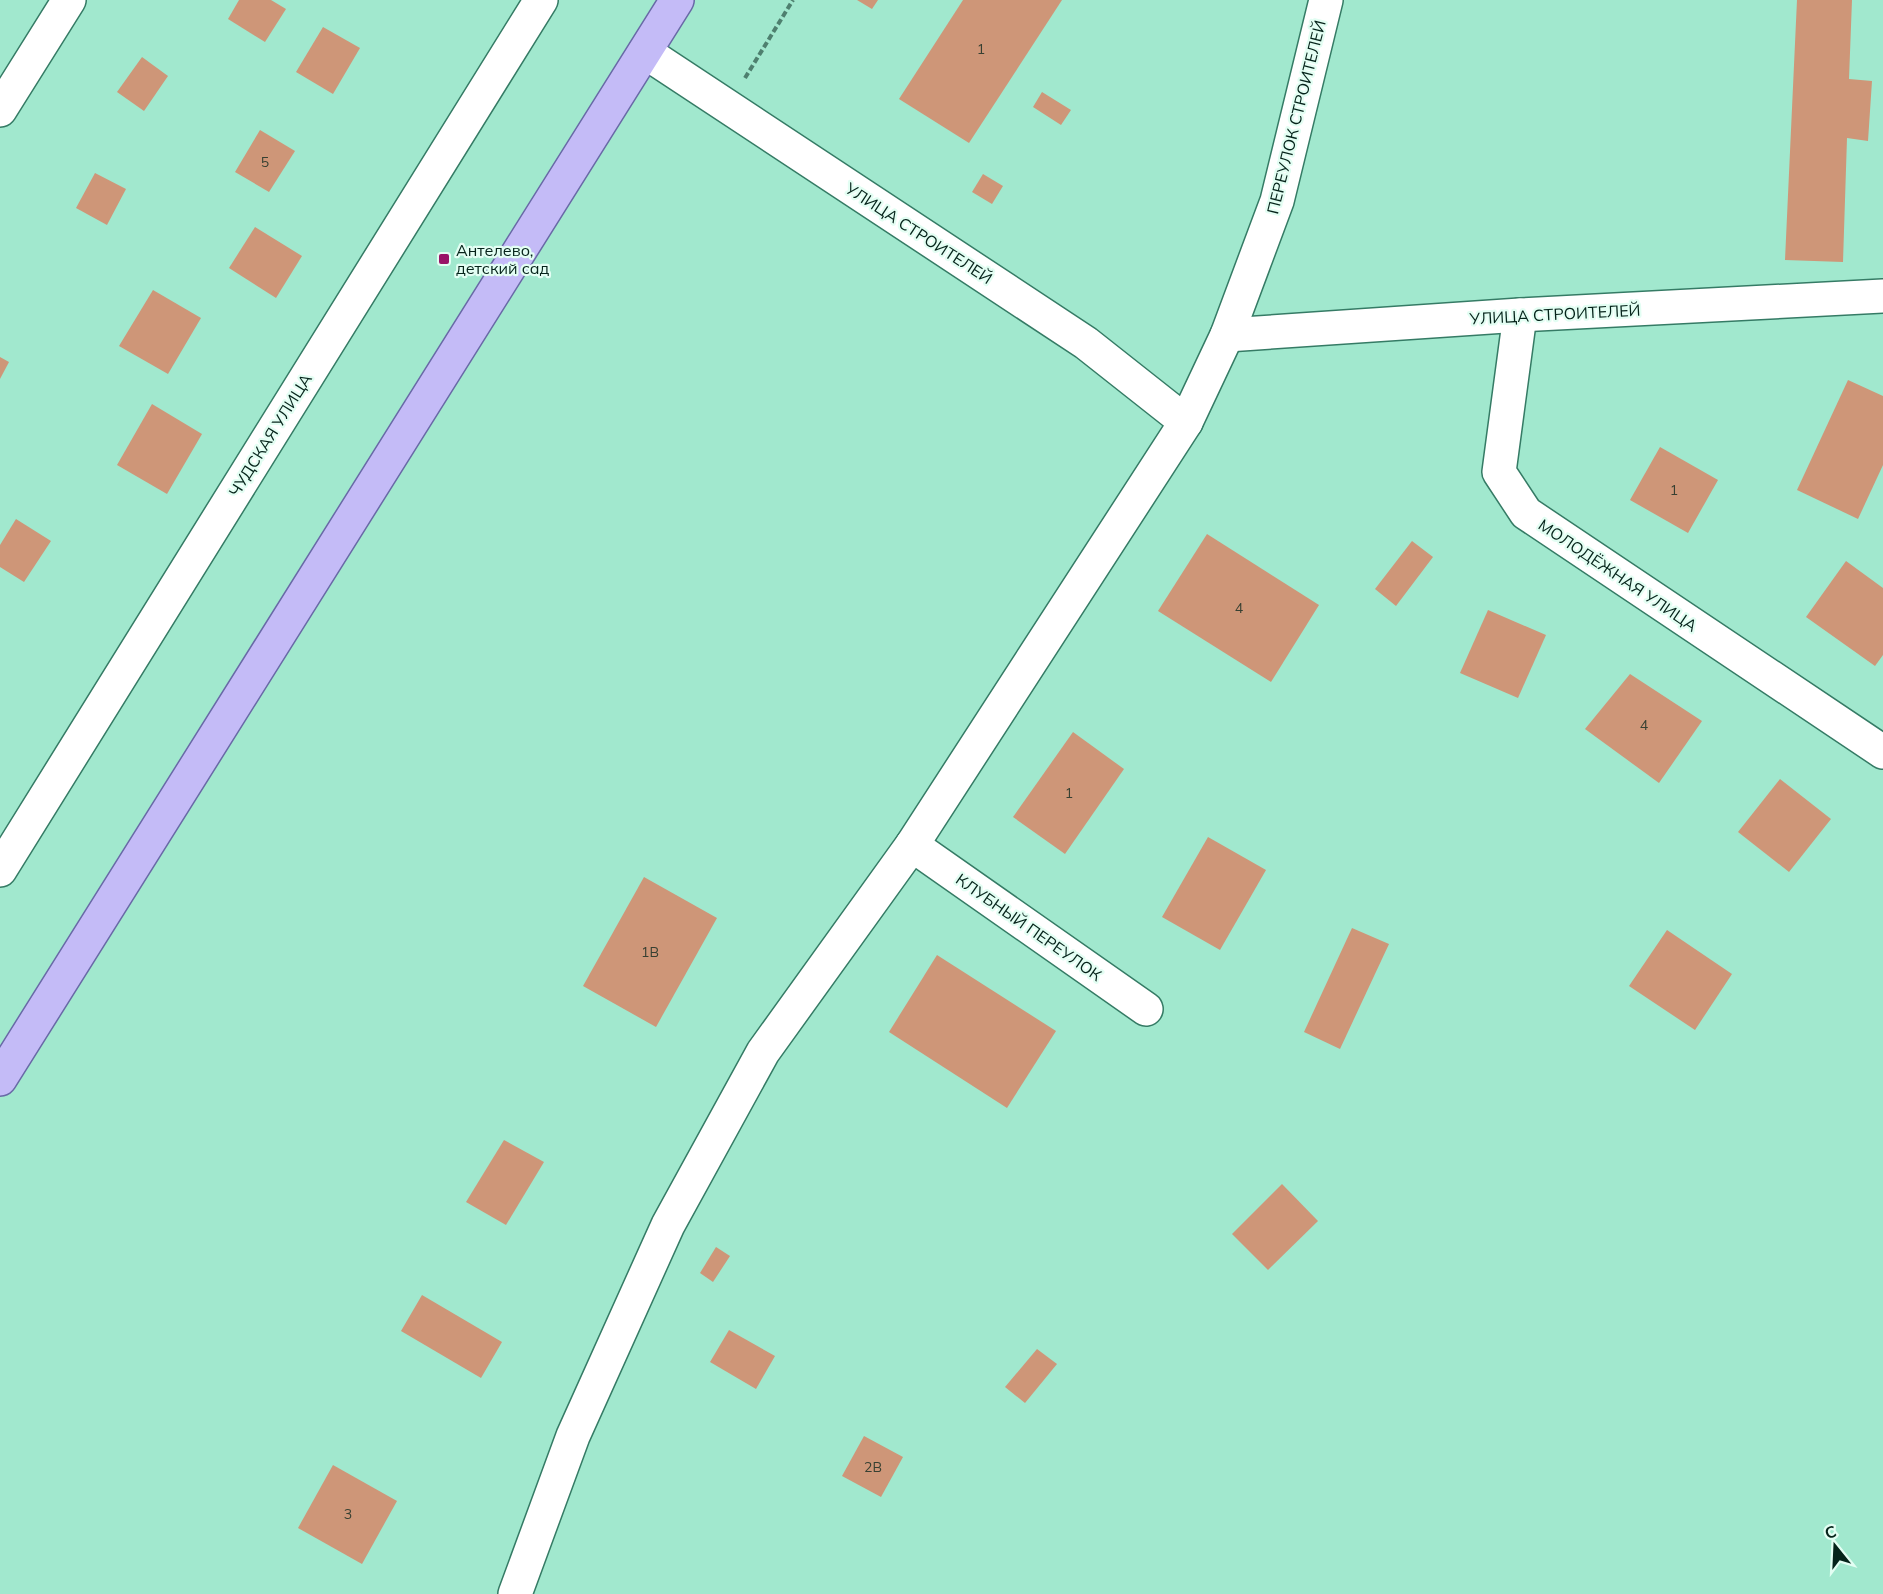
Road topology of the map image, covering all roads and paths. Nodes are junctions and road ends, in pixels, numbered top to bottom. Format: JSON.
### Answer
{"nodes":[{"id":1,"x":69,"y":0,"type":"edge"},
{"id":2,"x":541,"y":0,"type":"edge"},
{"id":3,"x":677,"y":0,"type":"edge"},
{"id":4,"x":793,"y":0,"type":"edge"},
{"id":5,"x":1326,"y":0,"type":"edge"},
{"id":6,"x":645,"y":52,"type":"junction"},
{"id":7,"x":727,"y":106,"type":"junction"},
{"id":8,"x":0,"y":110,"type":"edge"},
{"id":9,"x":1883,"y":296,"type":"edge"},
{"id":10,"x":1520,"y":315,"type":"junction"},
{"id":11,"x":1227,"y":335,"type":"junction"},
{"id":12,"x":1186,"y":422,"type":"junction"},
{"id":13,"x":1883,"y":752,"type":"edge"},
{"id":14,"x":912,"y":845,"type":"junction"},
{"id":15,"x":0,"y":870,"type":"edge"},
{"id":16,"x":1146,"y":1009,"type":"dead end"},
{"id":17,"x":0,"y":1079,"type":"edge"},
{"id":18,"x":515,"y":1594,"type":"edge"}],
"edges":[{"from":1,"to":8,"type":"street"},
{"from":2,"to":15,"type":"street","name":"ЧУДСКАЯ УЛИЦА"},
{"from":3,"to":6,"type":"main road"},
{"from":4,"to":7,"type":"path"},
{"from":5,"to":11,"type":"street","name":"ПЕРЕУЛОК СТРОИТЕЛЕЙ"},
{"from":6,"to":7,"type":"street","name":"УЛИЦА СТРОИТЕЛЕЙ"},
{"from":6,"to":17,"type":"main road"},
{"from":7,"to":12,"type":"street","name":"УЛИЦА СТРОИТЕЛЕЙ"},
{"from":9,"to":10,"type":"street","name":"УЛИЦА СТРОИТЕЛЕЙ"},
{"from":10,"to":11,"type":"street","name":"УЛИЦА СТРОИТЕЛЕЙ"},
{"from":10,"to":13,"type":"street","name":"МОЛОДЁЖНАЯ УЛИЦА"},
{"from":11,"to":12,"type":"street","name":"ПЕРЕУЛОК СТРОИТЕЛЕЙ"},
{"from":12,"to":14,"type":"street","name":"ПЕРЕУЛОК СТРОИТЕЛЕЙ"},
{"from":14,"to":16,"type":"street","name":"КЛУБНЫЙ ПЕРЕУЛОК"},
{"from":14,"to":18,"type":"street","name":"ПЕРЕУЛОК СТРОИТЕЛЕЙ"}]}
